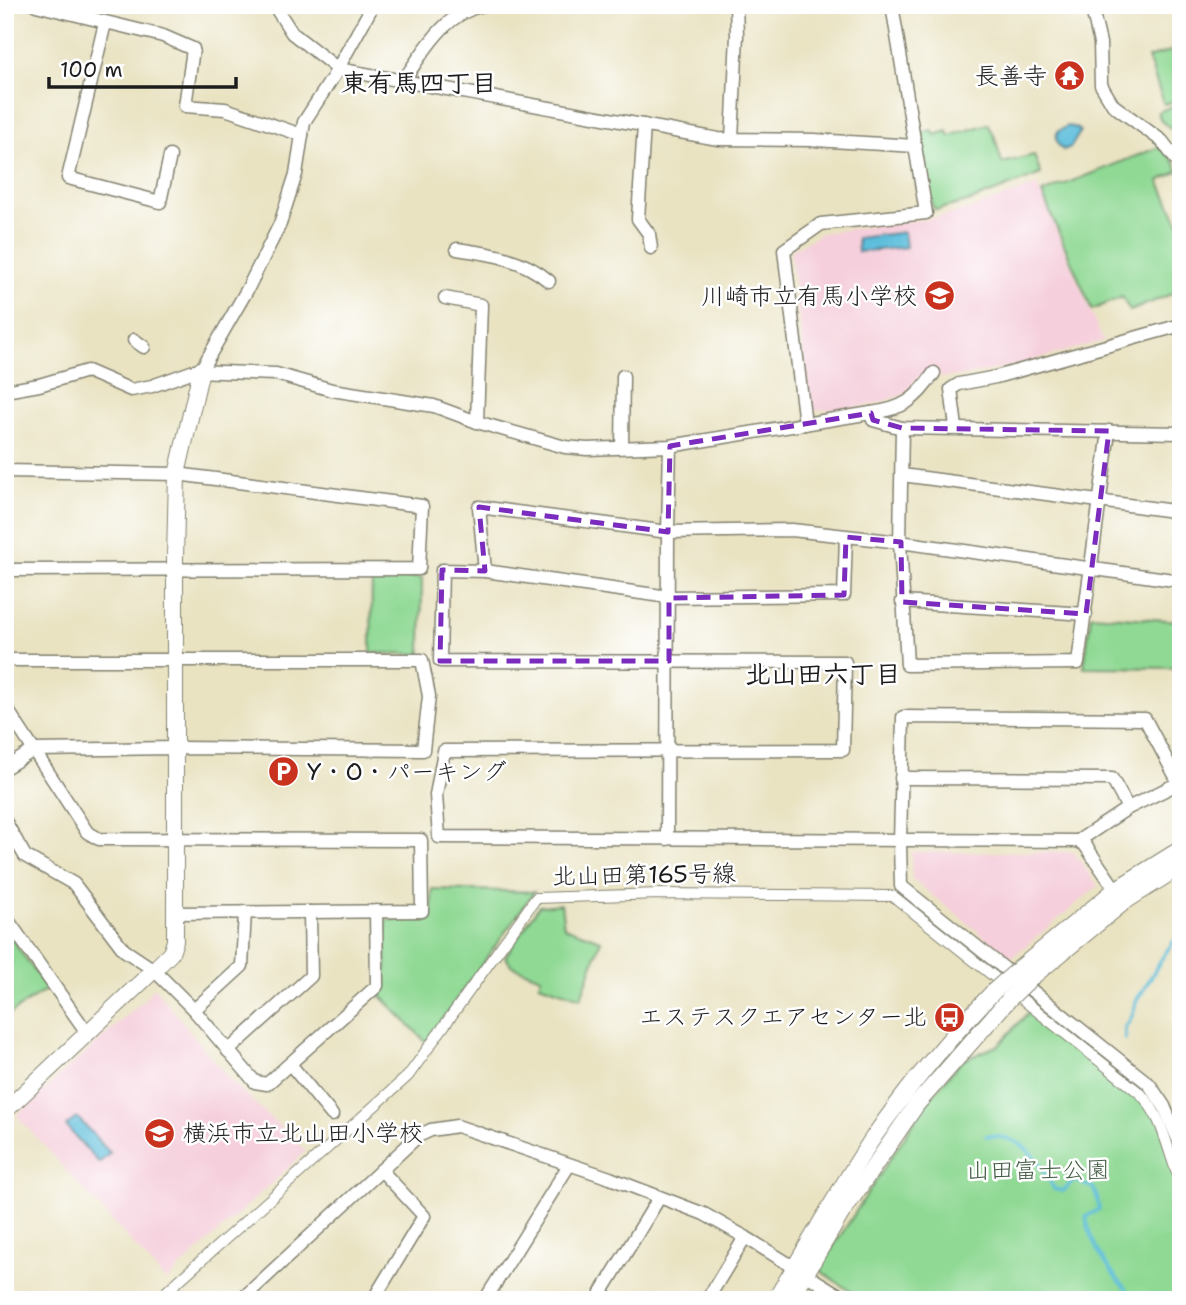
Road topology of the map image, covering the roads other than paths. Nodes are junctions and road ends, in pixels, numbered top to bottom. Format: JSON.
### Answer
{"nodes":[{"id":1,"x":36,"y":5,"type":"edge"},
{"id":2,"x":274,"y":5,"type":"edge"},
{"id":3,"x":373,"y":5,"type":"edge"},
{"id":4,"x":484,"y":5,"type":"edge"},
{"id":5,"x":736,"y":5,"type":"edge"},
{"id":6,"x":892,"y":5,"type":"edge"},
{"id":7,"x":1091,"y":5,"type":"edge"},
{"id":8,"x":105,"y":23,"type":"junction"},
{"id":9,"x":338,"y":69,"type":"junction"},
{"id":10,"x":404,"y":82,"type":"junction"},
{"id":11,"x":645,"y":125,"type":"junction"},
{"id":12,"x":302,"y":135,"type":"junction"},
{"id":13,"x":732,"y":139,"type":"junction"},
{"id":14,"x":916,"y":146,"type":"junction"},
{"id":15,"x":170,"y":156,"type":"dead end"},
{"id":16,"x":1181,"y":166,"type":"edge"},
{"id":17,"x":650,"y":248,"type":"dead end"},
{"id":18,"x":457,"y":249,"type":"dead end"},
{"id":19,"x":550,"y":281,"type":"dead end"},
{"id":20,"x":445,"y":298,"type":"dead end"},
{"id":21,"x":1181,"y":325,"type":"edge"},
{"id":22,"x":201,"y":370,"type":"junction"},
{"id":23,"x":933,"y":373,"type":"dead end"},
{"id":24,"x":623,"y":376,"type":"dead end"},
{"id":25,"x":5,"y":391,"type":"edge"},
{"id":26,"x":871,"y":414,"type":"junction"},
{"id":27,"x":477,"y":422,"type":"junction"},
{"id":28,"x":805,"y":424,"type":"junction"},
{"id":29,"x":956,"y":427,"type":"junction"},
{"id":30,"x":902,"y":428,"type":"junction"},
{"id":31,"x":1109,"y":431,"type":"junction"},
{"id":32,"x":1181,"y":433,"type":"edge"},
{"id":33,"x":670,"y":446,"type":"junction"},
{"id":34,"x":622,"y":447,"type":"junction"},
{"id":35,"x":5,"y":471,"type":"edge"},
{"id":36,"x":177,"y":474,"type":"junction"},
{"id":37,"x":902,"y":475,"type":"junction"},
{"id":38,"x":1100,"y":501,"type":"junction"},
{"id":39,"x":1181,"y":512,"type":"edge"},
{"id":40,"x":668,"y":532,"type":"junction"},
{"id":41,"x":846,"y":537,"type":"junction"},
{"id":42,"x":900,"y":542,"type":"junction"},
{"id":43,"x":175,"y":569,"type":"junction"},
{"id":44,"x":1091,"y":569,"type":"junction"},
{"id":45,"x":5,"y":570,"type":"edge"},
{"id":46,"x":485,"y":570,"type":"junction"},
{"id":47,"x":1181,"y":581,"type":"edge"},
{"id":48,"x":668,"y":597,"type":"junction"},
{"id":49,"x":902,"y":602,"type":"junction"},
{"id":50,"x":1086,"y":614,"type":"junction"},
{"id":51,"x":5,"y":660,"type":"edge"},
{"id":52,"x":175,"y":660,"type":"junction"},
{"id":53,"x":669,"y":661,"type":"junction"},
{"id":54,"x":5,"y":706,"type":"edge"},
{"id":55,"x":176,"y":748,"type":"junction"},
{"id":56,"x":34,"y":750,"type":"junction"},
{"id":57,"x":669,"y":751,"type":"junction"},
{"id":58,"x":5,"y":768,"type":"edge"},
{"id":59,"x":901,"y":778,"type":"junction"},
{"id":60,"x":1128,"y":808,"type":"junction"},
{"id":61,"x":5,"y":821,"type":"edge"},
{"id":62,"x":175,"y":839,"type":"junction"},
{"id":63,"x":667,"y":839,"type":"junction"},
{"id":64,"x":1078,"y":841,"type":"junction"},
{"id":65,"x":900,"y":842,"type":"junction"},
{"id":66,"x":1181,"y":849,"type":"edge"},
{"id":67,"x":1181,"y":866,"type":"edge"},
{"id":68,"x":1120,"y":896,"type":"junction"},
{"id":69,"x":376,"y":911,"type":"junction"},
{"id":70,"x":245,"y":912,"type":"junction"},
{"id":71,"x":310,"y":912,"type":"junction"},
{"id":72,"x":176,"y":913,"type":"junction"},
{"id":73,"x":5,"y":916,"type":"edge"},
{"id":74,"x":154,"y":970,"type":"junction"},
{"id":75,"x":1007,"y":995,"type":"junction"},
{"id":76,"x":194,"y":1010,"type":"junction"},
{"id":77,"x":88,"y":1034,"type":"junction"},
{"id":78,"x":228,"y":1051,"type":"junction"},
{"id":79,"x":290,"y":1064,"type":"junction"},
{"id":80,"x":5,"y":1111,"type":"edge"},
{"id":81,"x":332,"y":1115,"type":"dead end"},
{"id":82,"x":1181,"y":1146,"type":"edge"},
{"id":83,"x":569,"y":1165,"type":"junction"},
{"id":84,"x":381,"y":1170,"type":"junction"},
{"id":85,"x":1181,"y":1183,"type":"edge"},
{"id":86,"x":659,"y":1198,"type":"junction"},
{"id":87,"x":745,"y":1237,"type":"junction"},
{"id":88,"x":800,"y":1271,"type":"junction"},
{"id":89,"x":161,"y":1300,"type":"edge"},
{"id":90,"x":241,"y":1300,"type":"edge"},
{"id":91,"x":373,"y":1300,"type":"edge"},
{"id":92,"x":485,"y":1300,"type":"edge"},
{"id":93,"x":597,"y":1300,"type":"edge"},
{"id":94,"x":706,"y":1300,"type":"edge"},
{"id":95,"x":775,"y":1300,"type":"edge"},
{"id":96,"x":790,"y":1300,"type":"edge"},
{"id":97,"x":847,"y":1300,"type":"edge"}],
"edges":[{"from":1,"to":8,"type":"street"},
{"from":2,"to":9,"type":"street"},
{"from":3,"to":9,"type":"street"},
{"from":4,"to":10,"type":"street"},
{"from":5,"to":13,"type":"street"},
{"from":6,"to":14,"type":"street"},
{"from":7,"to":16,"type":"street"},
{"from":8,"to":12,"type":"street"},
{"from":8,"to":15,"type":"street"},
{"from":9,"to":10,"type":"street"},
{"from":9,"to":12,"type":"street"},
{"from":10,"to":11,"type":"street"},
{"from":11,"to":13,"type":"street"},
{"from":11,"to":17,"type":"street"},
{"from":12,"to":22,"type":"street"},
{"from":13,"to":14,"type":"street"},
{"from":14,"to":28,"type":"street"},
{"from":18,"to":19,"type":"street"},
{"from":20,"to":27,"type":"street"},
{"from":21,"to":29,"type":"street"},
{"from":22,"to":25,"type":"street"},
{"from":22,"to":27,"type":"street"},
{"from":22,"to":36,"type":"street"},
{"from":23,"to":26,"type":"street"},
{"from":24,"to":34,"type":"street"},
{"from":26,"to":28,"type":"street"},
{"from":26,"to":30,"type":"street"},
{"from":27,"to":34,"type":"street"},
{"from":28,"to":33,"type":"street"},
{"from":29,"to":30,"type":"street"},
{"from":29,"to":31,"type":"street"},
{"from":30,"to":37,"type":"street"},
{"from":31,"to":32,"type":"street"},
{"from":31,"to":38,"type":"street"},
{"from":33,"to":34,"type":"street"},
{"from":33,"to":40,"type":"street"},
{"from":35,"to":36,"type":"street"},
{"from":36,"to":43,"type":"street"},
{"from":36,"to":43,"type":"street"},
{"from":37,"to":38,"type":"street"},
{"from":37,"to":42,"type":"street"},
{"from":38,"to":39,"type":"street"},
{"from":38,"to":44,"type":"street"},
{"from":40,"to":41,"type":"street"},
{"from":40,"to":46,"type":"street"},
{"from":40,"to":48,"type":"street"},
{"from":41,"to":42,"type":"street"},
{"from":41,"to":48,"type":"street"},
{"from":42,"to":44,"type":"street"},
{"from":42,"to":49,"type":"street"},
{"from":43,"to":45,"type":"street"},
{"from":43,"to":52,"type":"street"},
{"from":44,"to":47,"type":"street"},
{"from":44,"to":50,"type":"street"},
{"from":46,"to":48,"type":"street"},
{"from":46,"to":53,"type":"street"},
{"from":48,"to":53,"type":"street"},
{"from":49,"to":50,"type":"street"},
{"from":49,"to":50,"type":"street"},
{"from":51,"to":52,"type":"street"},
{"from":52,"to":55,"type":"street"},
{"from":52,"to":55,"type":"street"},
{"from":53,"to":57,"type":"street"},
{"from":53,"to":57,"type":"street"},
{"from":54,"to":56,"type":"street"},
{"from":55,"to":56,"type":"street"},
{"from":55,"to":62,"type":"street"},
{"from":56,"to":58,"type":"street"},
{"from":56,"to":62,"type":"street"},
{"from":57,"to":63,"type":"street"},
{"from":57,"to":63,"type":"street"},
{"from":59,"to":60,"type":"street"},
{"from":59,"to":60,"type":"street"},
{"from":59,"to":65,"type":"street"},
{"from":60,"to":64,"type":"street"},
{"from":61,"to":74,"type":"street"},
{"from":62,"to":69,"type":"street"},
{"from":62,"to":72,"type":"street"},
{"from":63,"to":65,"type":"street"},
{"from":64,"to":65,"type":"street"},
{"from":64,"to":68,"type":"street"},
{"from":65,"to":82,"type":"street"},
{"from":66,"to":68,"type":"street"},
{"from":67,"to":68,"type":"street"},
{"from":68,"to":75,"type":"street","bridge":true},
{"from":69,"to":71,"type":"street"},
{"from":69,"to":79,"type":"street"},
{"from":70,"to":71,"type":"street"},
{"from":70,"to":72,"type":"street"},
{"from":70,"to":76,"type":"street"},
{"from":71,"to":78,"type":"street"},
{"from":72,"to":74,"type":"street"},
{"from":73,"to":77,"type":"street"},
{"from":74,"to":76,"type":"street"},
{"from":74,"to":77,"type":"street"},
{"from":75,"to":85,"type":"street"},
{"from":75,"to":88,"type":"street"},
{"from":75,"to":89,"type":"street","name":"北山田第165号線"},
{"from":76,"to":78,"type":"street"},
{"from":77,"to":80,"type":"street"},
{"from":78,"to":79,"type":"street"},
{"from":79,"to":81,"type":"street"},
{"from":83,"to":84,"type":"street"},
{"from":83,"to":86,"type":"street"},
{"from":83,"to":92,"type":"street"},
{"from":84,"to":90,"type":"street"},
{"from":84,"to":91,"type":"street"},
{"from":86,"to":87,"type":"street"},
{"from":86,"to":93,"type":"street"},
{"from":87,"to":88,"type":"street"},
{"from":87,"to":94,"type":"street"},
{"from":88,"to":95,"type":"street"},
{"from":88,"to":96,"type":"street"},
{"from":88,"to":97,"type":"street"}]}
